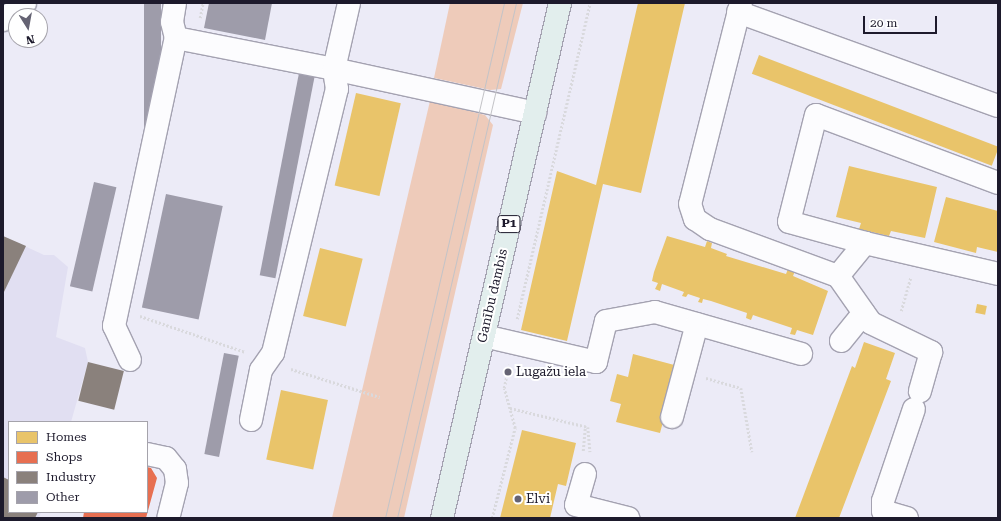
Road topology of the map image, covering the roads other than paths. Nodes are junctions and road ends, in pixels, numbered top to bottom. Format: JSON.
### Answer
{"nodes":[{"id":1,"x":25,"y":3,"type":"edge"},
{"id":2,"x":175,"y":3,"type":"edge"},
{"id":3,"x":349,"y":3,"type":"edge"},
{"id":4,"x":560,"y":3,"type":"edge"},
{"id":5,"x":739,"y":8,"type":"edge"},
{"id":6,"x":3,"y":20,"type":"edge"},
{"id":7,"x":176,"y":38,"type":"junction"},
{"id":8,"x":334,"y":69,"type":"junction"},
{"id":9,"x":998,"y":106,"type":"edge"},
{"id":10,"x":534,"y":113,"type":"junction"},
{"id":11,"x":998,"y":183,"type":"edge"},
{"id":12,"x":865,"y":243,"type":"junction"},
{"id":13,"x":998,"y":274,"type":"edge"},
{"id":14,"x":838,"y":276,"type":"junction"},
{"id":15,"x":864,"y":313,"type":"junction"},
{"id":16,"x":697,"y":324,"type":"junction"},
{"id":17,"x":484,"y":336,"type":"junction"},
{"id":18,"x":841,"y":341,"type":"dead end"},
{"id":19,"x":801,"y":354,"type":"dead end"},
{"id":20,"x":130,"y":360,"type":"dead end"},
{"id":21,"x":672,"y":417,"type":"dead end"},
{"id":22,"x":251,"y":420,"type":"dead end"},
{"id":23,"x":148,"y":454,"type":"edge"},
{"id":24,"x":585,"y":474,"type":"dead end"},
{"id":25,"x":168,"y":518,"type":"edge"},
{"id":26,"x":442,"y":518,"type":"edge"},
{"id":27,"x":628,"y":518,"type":"edge"},
{"id":28,"x":907,"y":518,"type":"edge"}],
"edges":[{"from":1,"to":6,"type":"street"},
{"from":2,"to":7,"type":"street"},
{"from":3,"to":8,"type":"street"},
{"from":4,"to":10,"type":"main road","name":"Ganību dambis","number":"P1"},
{"from":5,"to":9,"type":"street"},
{"from":5,"to":14,"type":"street"},
{"from":7,"to":8,"type":"street"},
{"from":7,"to":20,"type":"street"},
{"from":8,"to":10,"type":"street"},
{"from":8,"to":22,"type":"street"},
{"from":10,"to":17,"type":"main road","name":"Ganību dambis","number":"P1"},
{"from":11,"to":12,"type":"street"},
{"from":12,"to":13,"type":"street"},
{"from":12,"to":14,"type":"street"},
{"from":14,"to":15,"type":"street"},
{"from":15,"to":18,"type":"street"},
{"from":15,"to":28,"type":"street"},
{"from":16,"to":17,"type":"street"},
{"from":16,"to":19,"type":"street"},
{"from":16,"to":21,"type":"street"},
{"from":17,"to":26,"type":"main road","name":"Ganību dambis","number":"P1"},
{"from":23,"to":25,"type":"street"},
{"from":24,"to":27,"type":"street"}]}
